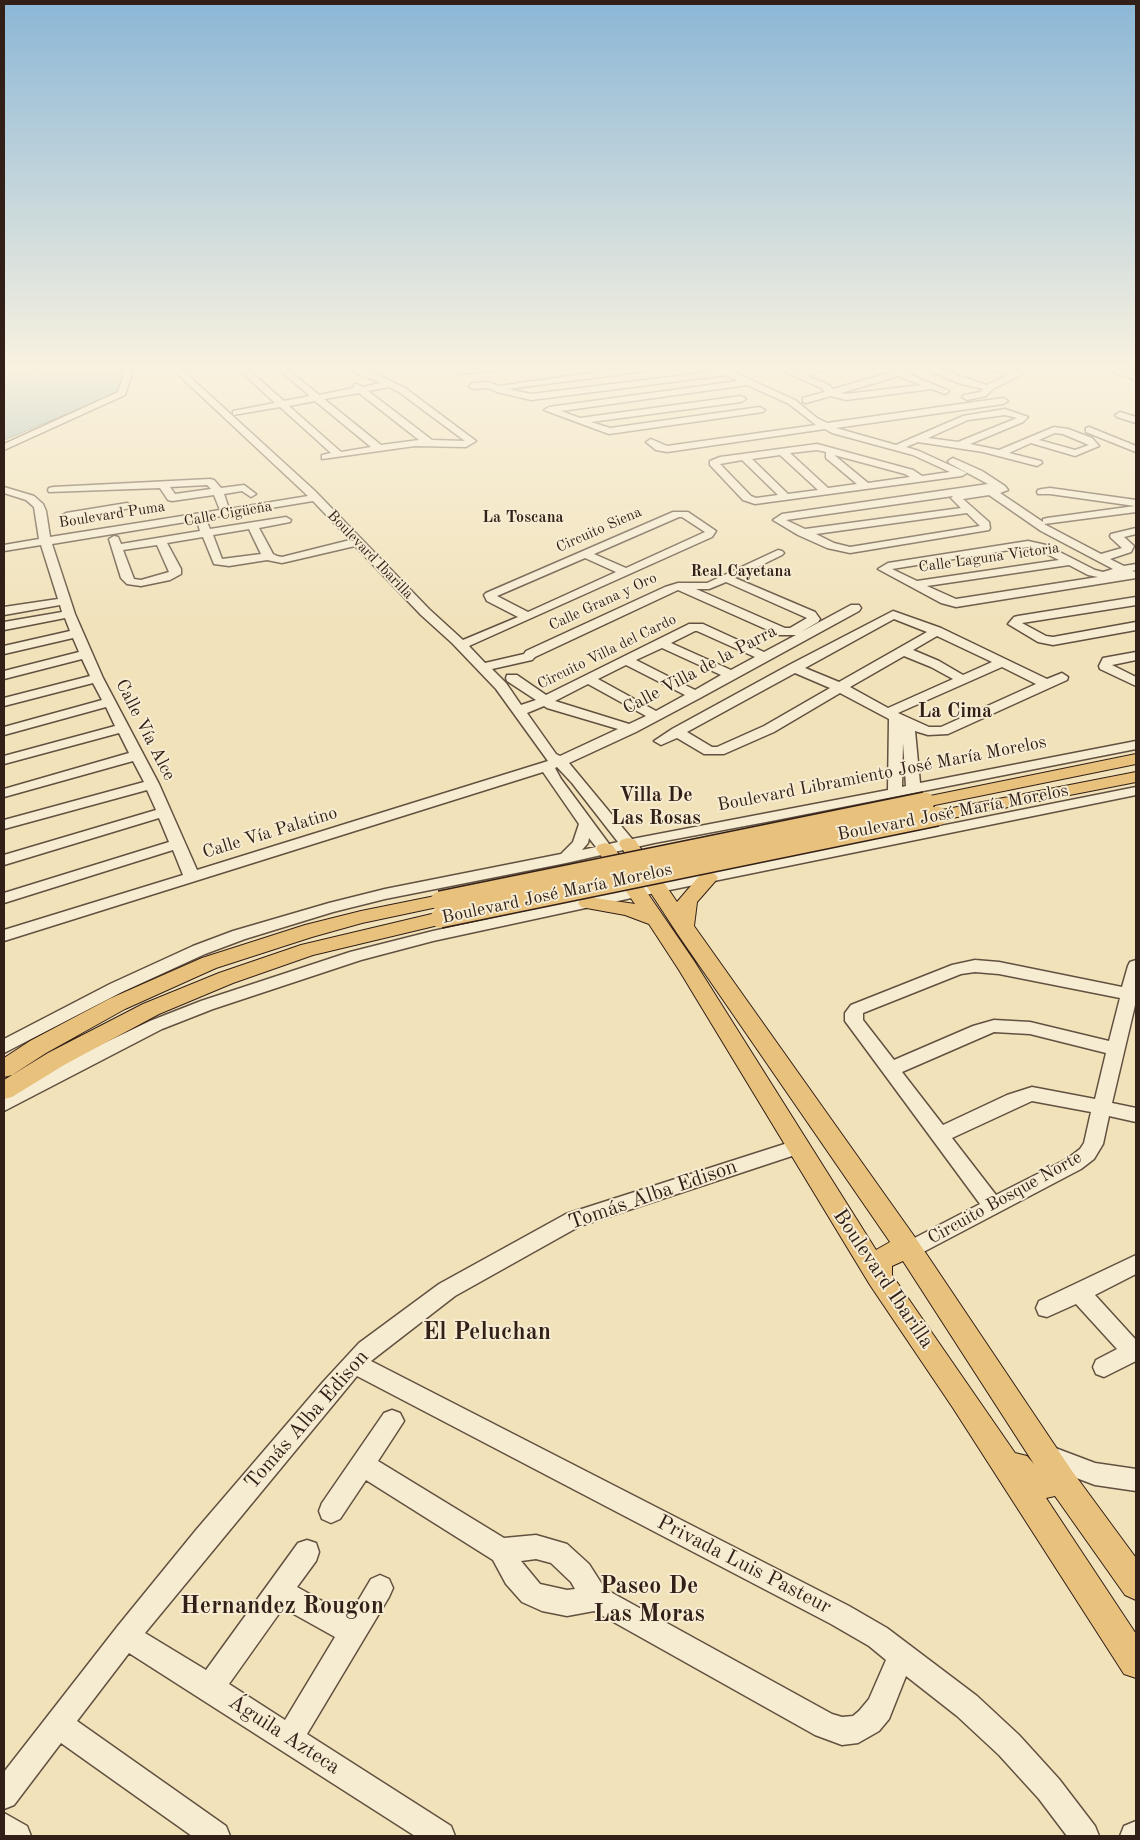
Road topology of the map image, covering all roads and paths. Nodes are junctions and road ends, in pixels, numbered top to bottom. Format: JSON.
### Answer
{"nodes":[{"id":1,"x":267,"y":452,"type":"edge"},
{"id":2,"x":335,"y":452,"type":"edge"},
{"id":3,"x":358,"y":452,"type":"edge"},
{"id":4,"x":777,"y":452,"type":"edge"},
{"id":5,"x":783,"y":452,"type":"edge"},
{"id":6,"x":830,"y":452,"type":"edge"},
{"id":7,"x":839,"y":452,"type":"edge"},
{"id":8,"x":926,"y":452,"type":"edge"},
{"id":9,"x":932,"y":452,"type":"edge"},
{"id":10,"x":995,"y":452,"type":"edge"},
{"id":11,"x":1001,"y":453,"type":"joint"},
{"id":12,"x":339,"y":455,"type":"junction"},
{"id":13,"x":325,"y":457,"type":"dead end"},
{"id":14,"x":745,"y":457,"type":"junction"},
{"id":15,"x":1037,"y":463,"type":"dead end"},
{"id":16,"x":959,"y":471,"type":"junction"},
{"id":17,"x":918,"y":477,"type":"junction"},
{"id":18,"x":163,"y":484,"type":"junction"},
{"id":19,"x":120,"y":486,"type":"junction"},
{"id":20,"x":865,"y":486,"type":"junction"},
{"id":21,"x":994,"y":489,"type":"junction"},
{"id":22,"x":4,"y":490,"type":"edge"},
{"id":23,"x":53,"y":490,"type":"dead end"},
{"id":24,"x":218,"y":491,"type":"junction"},
{"id":25,"x":247,"y":491,"type":"dead end"},
{"id":26,"x":826,"y":492,"type":"junction"},
{"id":27,"x":313,"y":495,"type":"junction"},
{"id":28,"x":786,"y":497,"type":"junction"},
{"id":29,"x":81,"y":501,"type":"junction"},
{"id":30,"x":1136,"y":503,"type":"edge"},
{"id":31,"x":127,"y":506,"type":"junction"},
{"id":32,"x":1136,"y":509,"type":"edge"},
{"id":33,"x":225,"y":510,"type":"junction"},
{"id":34,"x":968,"y":510,"type":"junction"},
{"id":35,"x":66,"y":516,"type":"dead end"},
{"id":36,"x":198,"y":516,"type":"junction"},
{"id":37,"x":1044,"y":519,"type":"junction"},
{"id":38,"x":286,"y":520,"type":"dead end"},
{"id":39,"x":134,"y":523,"type":"junction"},
{"id":40,"x":232,"y":523,"type":"dead end"},
{"id":41,"x":252,"y":525,"type":"junction"},
{"id":42,"x":111,"y":531,"type":"junction"},
{"id":43,"x":1136,"y":531,"type":"edge"},
{"id":44,"x":208,"y":533,"type":"junction"},
{"id":45,"x":802,"y":533,"type":"junction"},
{"id":46,"x":45,"y":539,"type":"junction"},
{"id":47,"x":161,"y":541,"type":"junction"},
{"id":48,"x":357,"y":542,"type":"junction"},
{"id":49,"x":4,"y":543,"type":"edge"},
{"id":50,"x":4,"y":548,"type":"edge"},
{"id":51,"x":117,"y":548,"type":"junction"},
{"id":52,"x":778,"y":553,"type":"dead end"},
{"id":53,"x":585,"y":554,"type":"junction"},
{"id":54,"x":1136,"y":554,"type":"edge"},
{"id":55,"x":271,"y":558,"type":"junction"},
{"id":56,"x":1109,"y":558,"type":"junction"},
{"id":57,"x":1069,"y":562,"type":"junction"},
{"id":58,"x":625,"y":572,"type":"junction"},
{"id":59,"x":1134,"y":572,"type":"edge"},
{"id":60,"x":726,"y":578,"type":"junction"},
{"id":61,"x":1092,"y":578,"type":"junction"},
{"id":62,"x":914,"y":585,"type":"junction"},
{"id":63,"x":678,"y":586,"type":"junction"},
{"id":64,"x":709,"y":586,"type":"junction"},
{"id":65,"x":696,"y":594,"type":"junction"},
{"id":66,"x":64,"y":601,"type":"junction"},
{"id":67,"x":1136,"y":601,"type":"edge"},
{"id":68,"x":855,"y":608,"type":"dead end"},
{"id":69,"x":4,"y":611,"type":"edge"},
{"id":70,"x":69,"y":614,"type":"junction"},
{"id":71,"x":527,"y":617,"type":"junction"},
{"id":72,"x":1014,"y":624,"type":"joint"},
{"id":73,"x":4,"y":626,"type":"edge"},
{"id":74,"x":1136,"y":626,"type":"edge"},
{"id":75,"x":936,"y":631,"type":"junction"},
{"id":76,"x":77,"y":632,"type":"junction"},
{"id":77,"x":464,"y":641,"type":"junction"},
{"id":78,"x":1058,"y":641,"type":"joint"},
{"id":79,"x":662,"y":643,"type":"junction"},
{"id":80,"x":4,"y":650,"type":"edge"},
{"id":81,"x":903,"y":651,"type":"junction"},
{"id":82,"x":86,"y":654,"type":"junction"},
{"id":83,"x":1136,"y":656,"type":"edge"},
{"id":84,"x":528,"y":657,"type":"junction"},
{"id":85,"x":764,"y":657,"type":"junction"},
{"id":86,"x":627,"y":661,"type":"junction"},
{"id":87,"x":1003,"y":662,"type":"junction"},
{"id":88,"x":488,"y":666,"type":"junction"},
{"id":89,"x":794,"y":668,"type":"junction"},
{"id":90,"x":4,"y":675,"type":"edge"},
{"id":91,"x":731,"y":675,"type":"junction"},
{"id":92,"x":1062,"y":677,"type":"dead end"},
{"id":93,"x":97,"y":678,"type":"junction"},
{"id":94,"x":590,"y":680,"type":"junction"},
{"id":95,"x":963,"y":680,"type":"junction"},
{"id":96,"x":1136,"y":682,"type":"edge"},
{"id":97,"x":507,"y":683,"type":"junction"},
{"id":98,"x":1047,"y":684,"type":"junction"},
{"id":99,"x":839,"y":687,"type":"junction"},
{"id":100,"x":694,"y":695,"type":"junction"},
{"id":101,"x":4,"y":702,"type":"edge"},
{"id":102,"x":110,"y":702,"type":"junction"},
{"id":103,"x":545,"y":702,"type":"junction"},
{"id":104,"x":519,"y":711,"type":"junction"},
{"id":105,"x":656,"y":716,"type":"junction"},
{"id":106,"x":898,"y":719,"type":"junction"},
{"id":107,"x":122,"y":728,"type":"junction"},
{"id":108,"x":631,"y":729,"type":"junction"},
{"id":109,"x":4,"y":730,"type":"edge"},
{"id":110,"x":677,"y":732,"type":"junction"},
{"id":111,"x":661,"y":741,"type":"dead end"},
{"id":112,"x":1136,"y":745,"type":"edge"},
{"id":113,"x":137,"y":755,"type":"junction"},
{"id":114,"x":904,"y":759,"type":"junction"},
{"id":115,"x":1136,"y":759,"type":"edge"},
{"id":116,"x":4,"y":760,"type":"edge"},
{"id":117,"x":553,"y":762,"type":"junction"},
{"id":118,"x":1136,"y":777,"type":"edge"},
{"id":119,"x":152,"y":784,"type":"junction"},
{"id":120,"x":1136,"y":791,"type":"edge"},
{"id":121,"x":4,"y":793,"type":"edge"},
{"id":122,"x":895,"y":793,"type":"junction"},
{"id":123,"x":925,"y":802,"type":"junction"},
{"id":124,"x":165,"y":812,"type":"junction"},
{"id":125,"x":766,"y":818,"type":"junction"},
{"id":126,"x":610,"y":821,"type":"junction"},
{"id":127,"x":587,"y":824,"type":"junction"},
{"id":128,"x":4,"y":825,"type":"edge"},
{"id":129,"x":654,"y":838,"type":"junction"},
{"id":130,"x":176,"y":844,"type":"junction"},
{"id":131,"x":628,"y":844,"type":"junction"},
{"id":132,"x":605,"y":850,"type":"junction"},
{"id":133,"x":566,"y":858,"type":"junction"},
{"id":134,"x":4,"y":860,"type":"edge"},
{"id":135,"x":783,"y":862,"type":"junction"},
{"id":136,"x":192,"y":877,"type":"junction"},
{"id":137,"x":708,"y":878,"type":"junction"},
{"id":138,"x":659,"y":887,"type":"junction"},
{"id":139,"x":637,"y":892,"type":"junction"},
{"id":140,"x":385,"y":894,"type":"junction"},
{"id":141,"x":4,"y":898,"type":"edge"},
{"id":142,"x":588,"y":903,"type":"junction"},
{"id":143,"x":440,"y":910,"type":"junction"},
{"id":144,"x":656,"y":920,"type":"junction"},
{"id":145,"x":684,"y":928,"type":"junction"},
{"id":146,"x":4,"y":936,"type":"edge"},
{"id":147,"x":397,"y":945,"type":"junction"},
{"id":148,"x":1136,"y":966,"type":"edge"},
{"id":149,"x":1129,"y":994,"type":"junction"},
{"id":150,"x":4,"y":1047,"type":"edge"},
{"id":151,"x":38,"y":1048,"type":"junction"},
{"id":152,"x":1115,"y":1049,"type":"junction"},
{"id":153,"x":4,"y":1062,"type":"edge"},
{"id":154,"x":4,"y":1069,"type":"edge"},
{"id":155,"x":891,"y":1069,"type":"junction"},
{"id":156,"x":4,"y":1091,"type":"edge"},
{"id":157,"x":4,"y":1104,"type":"edge"},
{"id":158,"x":1101,"y":1108,"type":"junction"},
{"id":159,"x":1136,"y":1115,"type":"edge"},
{"id":160,"x":940,"y":1135,"type":"junction"},
{"id":161,"x":797,"y":1147,"type":"junction"},
{"id":162,"x":994,"y":1206,"type":"junction"},
{"id":163,"x":910,"y":1250,"type":"junction"},
{"id":164,"x":1136,"y":1264,"type":"edge"},
{"id":165,"x":879,"y":1278,"type":"junction"},
{"id":166,"x":1079,"y":1292,"type":"junction"},
{"id":167,"x":1047,"y":1308,"type":"dead end"},
{"id":168,"x":1134,"y":1351,"type":"edge"},
{"id":169,"x":354,"y":1363,"type":"junction"},
{"id":170,"x":1104,"y":1367,"type":"dead end"},
{"id":171,"x":963,"y":1399,"type":"junction"},
{"id":172,"x":392,"y":1421,"type":"dead end"},
{"id":173,"x":1044,"y":1454,"type":"junction"},
{"id":174,"x":362,"y":1464,"type":"junction"},
{"id":175,"x":1136,"y":1480,"type":"edge"},
{"id":176,"x":1062,"y":1481,"type":"junction"},
{"id":177,"x":331,"y":1510,"type":"dead end"},
{"id":178,"x":502,"y":1551,"type":"junction"},
{"id":179,"x":307,"y":1552,"type":"dead end"},
{"id":180,"x":1136,"y":1584,"type":"edge"},
{"id":181,"x":380,"y":1588,"type":"dead end"},
{"id":182,"x":278,"y":1591,"type":"junction"},
{"id":183,"x":596,"y":1598,"type":"junction"},
{"id":184,"x":352,"y":1632,"type":"junction"},
{"id":185,"x":126,"y":1636,"type":"junction"},
{"id":186,"x":902,"y":1654,"type":"junction"},
{"id":187,"x":1136,"y":1662,"type":"edge"},
{"id":188,"x":210,"y":1688,"type":"junction"},
{"id":189,"x":59,"y":1725,"type":"junction"},
{"id":190,"x":289,"y":1738,"type":"junction"},
{"id":191,"x":4,"y":1795,"type":"edge"},
{"id":192,"x":4,"y":1827,"type":"edge"},
{"id":193,"x":17,"y":1836,"type":"edge"},
{"id":194,"x":216,"y":1836,"type":"edge"},
{"id":195,"x":441,"y":1836,"type":"edge"},
{"id":196,"x":1085,"y":1836,"type":"edge"}],
"edges":[{"from":1,"to":27,"type":"street","name":"Boulevard Ibarilla"},
{"from":2,"to":12,"type":"street"},
{"from":3,"to":12,"type":"street"},
{"from":4,"to":14,"type":"street"},
{"from":5,"to":26,"type":"street"},
{"from":6,"to":20,"type":"street"},
{"from":7,"to":17,"type":"street"},
{"from":8,"to":16,"type":"street"},
{"from":9,"to":21,"type":"street"},
{"from":10,"to":11,"type":"street"},
{"from":11,"to":15,"type":"street"},
{"from":12,"to":13,"type":"street"},
{"from":14,"to":28,"type":"street"},
{"from":14,"to":28,"type":"street"},
{"from":16,"to":17,"type":"street"},
{"from":16,"to":21,"type":"street"},
{"from":17,"to":20,"type":"street"},
{"from":18,"to":19,"type":"street"},
{"from":18,"to":24,"type":"street"},
{"from":18,"to":24,"type":"street"},
{"from":19,"to":29,"type":"street"},
{"from":19,"to":31,"type":"street"},
{"from":20,"to":26,"type":"street"},
{"from":21,"to":34,"type":"street"},
{"from":21,"to":37,"type":"street"},
{"from":21,"to":45,"type":"street"},
{"from":21,"to":56,"type":"street"},
{"from":22,"to":46,"type":"street","name":"Calle Vía Alce"},
{"from":23,"to":29,"type":"street"},
{"from":24,"to":25,"type":"street"},
{"from":24,"to":33,"type":"street"},
{"from":26,"to":28,"type":"street"},
{"from":27,"to":33,"type":"street","name":"Boulevard Puma"},
{"from":27,"to":48,"type":"street","name":"Boulevard Ibarilla"},
{"from":29,"to":31,"type":"street"},
{"from":29,"to":35,"type":"street"},
{"from":30,"to":37,"type":"street"},
{"from":31,"to":39,"type":"street"},
{"from":32,"to":37,"type":"street"},
{"from":33,"to":36,"type":"street","name":"Boulevard Puma"},
{"from":33,"to":39,"type":"street","name":"Boulevard Puma"},
{"from":33,"to":40,"type":"street"},
{"from":34,"to":45,"type":"street"},
{"from":34,"to":45,"type":"street"},
{"from":36,"to":42,"type":"street","name":"Boulevard Puma"},
{"from":36,"to":44,"type":"street"},
{"from":37,"to":56,"type":"street"},
{"from":38,"to":41,"type":"street","name":"Calle Cigüeña"},
{"from":39,"to":46,"type":"street","name":"Boulevard Puma"},
{"from":41,"to":44,"type":"street","name":"Calle Cigüeña"},
{"from":41,"to":55,"type":"street"},
{"from":42,"to":46,"type":"street","name":"Boulevard Puma"},
{"from":42,"to":51,"type":"street"},
{"from":43,"to":56,"type":"street"},
{"from":44,"to":47,"type":"street","name":"Calle Cigüeña"},
{"from":44,"to":55,"type":"street"},
{"from":46,"to":49,"type":"street","name":"Boulevard Puma"},
{"from":46,"to":50,"type":"street","name":"Boulevard Puma"},
{"from":46,"to":66,"type":"street","name":"Calle Vía Alce"},
{"from":47,"to":51,"type":"street","name":"Calle Cigüeña"},
{"from":47,"to":51,"type":"street"},
{"from":48,"to":55,"type":"street"},
{"from":48,"to":77,"type":"street","name":"Boulevard Ibarilla"},
{"from":52,"to":60,"type":"street","name":"Calle Grana y Oro"},
{"from":53,"to":58,"type":"street"},
{"from":53,"to":58,"type":"street","name":"Circuito Siena"},
{"from":53,"to":71,"type":"street","name":"Circuito Siena"},
{"from":54,"to":56,"type":"street"},
{"from":56,"to":59,"type":"street"},
{"from":57,"to":61,"type":"street"},
{"from":57,"to":62,"type":"street","name":"Calle Laguna Victoria"},
{"from":57,"to":62,"type":"street"},
{"from":58,"to":71,"type":"street","name":"Circuito Siena"},
{"from":59,"to":61,"type":"street"},
{"from":60,"to":64,"type":"street","name":"Calle Grana y Oro"},
{"from":60,"to":65,"type":"street"},
{"from":61,"to":62,"type":"street"},
{"from":63,"to":64,"type":"street","name":"Calle Grana y Oro"},
{"from":63,"to":65,"type":"street"},
{"from":63,"to":84,"type":"street","name":"Calle Grana y Oro"},
{"from":64,"to":65,"type":"street"},
{"from":66,"to":69,"type":"street"},
{"from":66,"to":70,"type":"street","name":"Calle Vía Alce"},
{"from":67,"to":72,"type":"street"},
{"from":68,"to":85,"type":"street","name":"Calle Villa de la Parra"},
{"from":70,"to":73,"type":"street"},
{"from":70,"to":76,"type":"street","name":"Calle Vía Alce"},
{"from":71,"to":77,"type":"street","name":"Circuito Siena"},
{"from":72,"to":78,"type":"street"},
{"from":74,"to":78,"type":"street"},
{"from":75,"to":81,"type":"street"},
{"from":75,"to":87,"type":"street"},
{"from":75,"to":89,"type":"street"},
{"from":76,"to":80,"type":"street"},
{"from":76,"to":82,"type":"street","name":"Calle Vía Alce"},
{"from":77,"to":88,"type":"street"},
{"from":79,"to":85,"type":"street","name":"Circuito Villa del Cardo"},
{"from":79,"to":86,"type":"street","name":"Circuito Villa del Cardo"},
{"from":79,"to":91,"type":"street"},
{"from":81,"to":95,"type":"street"},
{"from":81,"to":99,"type":"street"},
{"from":82,"to":90,"type":"street"},
{"from":82,"to":93,"type":"street","name":"Calle Vía Alce"},
{"from":83,"to":96,"type":"street"},
{"from":84,"to":88,"type":"street","name":"Calle Grana y Oro"},
{"from":84,"to":97,"type":"street","name":"Calle Grana y Oro"},
{"from":85,"to":91,"type":"street","name":"Calle Villa de la Parra"},
{"from":86,"to":94,"type":"street","name":"Circuito Villa del Cardo"},
{"from":86,"to":100,"type":"street"},
{"from":87,"to":95,"type":"street"},
{"from":87,"to":98,"type":"street"},
{"from":88,"to":97,"type":"street"},
{"from":89,"to":99,"type":"street"},
{"from":89,"to":110,"type":"street"},
{"from":91,"to":100,"type":"street","name":"Calle Villa de la Parra"},
{"from":92,"to":98,"type":"street"},
{"from":93,"to":101,"type":"street"},
{"from":93,"to":102,"type":"street","name":"Calle Vía Alce"},
{"from":94,"to":103,"type":"street","name":"Circuito Villa del Cardo"},
{"from":94,"to":105,"type":"street"},
{"from":95,"to":106,"type":"street"},
{"from":97,"to":103,"type":"street"},
{"from":97,"to":104,"type":"street"},
{"from":98,"to":106,"type":"street"},
{"from":99,"to":106,"type":"street"},
{"from":99,"to":110,"type":"street"},
{"from":100,"to":105,"type":"street","name":"Calle Villa de la Parra"},
{"from":102,"to":107,"type":"street","name":"Calle Vía Alce"},
{"from":102,"to":109,"type":"street"},
{"from":103,"to":104,"type":"street","name":"Circuito Villa del Cardo"},
{"from":103,"to":108,"type":"street"},
{"from":104,"to":117,"type":"street"},
{"from":105,"to":108,"type":"street","name":"Calle Villa de la Parra"},
{"from":106,"to":114,"type":"street"},
{"from":107,"to":113,"type":"street","name":"Calle Vía Alce"},
{"from":107,"to":116,"type":"street"},
{"from":108,"to":117,"type":"street","name":"Calle Villa de la Parra"},
{"from":110,"to":111,"type":"street"},
{"from":112,"to":123,"type":"street","name":"Boulevard Libramiento José María Morelos"},
{"from":113,"to":119,"type":"street","name":"Calle Vía Alce"},
{"from":113,"to":121,"type":"street"},
{"from":114,"to":122,"type":"street"},
{"from":114,"to":123,"type":"street"},
{"from":115,"to":123,"type":"main road","name":"Boulevard José María Morelos"},
{"from":117,"to":126,"type":"street"},
{"from":117,"to":127,"type":"street"},
{"from":117,"to":136,"type":"street","name":"Calle Vía Palatino"},
{"from":118,"to":123,"type":"main road","name":"Boulevard José María Morelos"},
{"from":119,"to":124,"type":"street","name":"Calle Vía Alce"},
{"from":119,"to":128,"type":"street"},
{"from":120,"to":135,"type":"street"},
{"from":122,"to":123,"type":"street","name":"Boulevard Libramiento José María Morelos"},
{"from":122,"to":125,"type":"street","name":"Boulevard Libramiento José María Morelos"},
{"from":123,"to":143,"type":"main road","name":"Boulevard José María Morelos","bridge":true},
{"from":124,"to":130,"type":"street","name":"Calle Vía Alce"},
{"from":124,"to":134,"type":"street"},
{"from":125,"to":129,"type":"street","name":"Boulevard Libramiento José María Morelos"},
{"from":125,"to":135,"type":"street"},
{"from":126,"to":129,"type":"street"},
{"from":126,"to":131,"type":"street"},
{"from":127,"to":132,"type":"street"},
{"from":127,"to":133,"type":"street"},
{"from":129,"to":131,"type":"street","name":"Boulevard Libramiento José María Morelos"},
{"from":130,"to":136,"type":"street","name":"Calle Vía Alce"},
{"from":130,"to":141,"type":"street"},
{"from":131,"to":132,"type":"street","name":"Boulevard Libramiento José María Morelos"},
{"from":131,"to":138,"type":"main road","name":"Boulevard Ibarilla"},
{"from":132,"to":133,"type":"street","name":"Boulevard José María Morelos"},
{"from":132,"to":139,"type":"main road","name":"Boulevard Ibarilla"},
{"from":133,"to":140,"type":"street","name":"Boulevard José María Morelos"},
{"from":135,"to":137,"type":"street"},
{"from":136,"to":146,"type":"street","name":"Calle Vía Palatino"},
{"from":137,"to":138,"type":"street"},
{"from":137,"to":145,"type":"main road"},
{"from":138,"to":139,"type":"street"},
{"from":138,"to":145,"type":"main road","name":"Boulevard Ibarilla"},
{"from":139,"to":142,"type":"street"},
{"from":139,"to":144,"type":"main road","name":"Boulevard Ibarilla"},
{"from":140,"to":147,"type":"street"},
{"from":140,"to":150,"type":"street","name":"Boulevard José María Morelos"},
{"from":142,"to":144,"type":"main road"},
{"from":142,"to":147,"type":"street"},
{"from":143,"to":151,"type":"main road","name":"Boulevard José María Morelos"},
{"from":143,"to":156,"type":"main road","name":"Boulevard José María Morelos"},
{"from":144,"to":161,"type":"main road","name":"Boulevard Ibarilla"},
{"from":145,"to":163,"type":"main road","name":"Boulevard Ibarilla"},
{"from":147,"to":157,"type":"street"},
{"from":148,"to":149,"type":"street","name":"Circuito Bosque Norte"},
{"from":149,"to":152,"type":"street","name":"Circuito Bosque Norte"},
{"from":149,"to":155,"type":"street"},
{"from":151,"to":153,"type":"main road"},
{"from":151,"to":154,"type":"main road","name":"Boulevard José María Morelos"},
{"from":152,"to":155,"type":"street"},
{"from":152,"to":158,"type":"street","name":"Circuito Bosque Norte"},
{"from":155,"to":160,"type":"street"},
{"from":158,"to":159,"type":"street"},
{"from":158,"to":160,"type":"street"},
{"from":158,"to":162,"type":"street","name":"Circuito Bosque Norte"},
{"from":160,"to":162,"type":"street"},
{"from":161,"to":165,"type":"main road","name":"Boulevard Ibarilla"},
{"from":161,"to":169,"type":"street","name":"Tomás Alba Edison"},
{"from":162,"to":163,"type":"street","name":"Circuito Bosque Norte"},
{"from":163,"to":165,"type":"main road"},
{"from":163,"to":173,"type":"main road","name":"Boulevard Ibarilla"},
{"from":164,"to":166,"type":"street"},
{"from":165,"to":171,"type":"main road","name":"Boulevard Ibarilla"},
{"from":166,"to":167,"type":"street"},
{"from":166,"to":168,"type":"street"},
{"from":168,"to":170,"type":"street"},
{"from":169,"to":185,"type":"street","name":"Tomás Alba Edison"},
{"from":169,"to":186,"type":"street","name":"Privada Luis Pasteur"},
{"from":171,"to":176,"type":"main road"},
{"from":171,"to":187,"type":"main road","name":"Boulevard Ibarilla"},
{"from":172,"to":174,"type":"street"},
{"from":173,"to":175,"type":"street"},
{"from":173,"to":176,"type":"main road","name":"Boulevard Ibarilla"},
{"from":174,"to":177,"type":"street"},
{"from":174,"to":178,"type":"street"},
{"from":176,"to":180,"type":"main road","name":"Boulevard Ibarilla"},
{"from":178,"to":183,"type":"street"},
{"from":178,"to":183,"type":"street"},
{"from":179,"to":182,"type":"street"},
{"from":181,"to":184,"type":"street"},
{"from":182,"to":184,"type":"street"},
{"from":182,"to":188,"type":"street"},
{"from":183,"to":186,"type":"street"},
{"from":184,"to":190,"type":"street"},
{"from":185,"to":188,"type":"street","name":"Águila Azteca"},
{"from":185,"to":189,"type":"street","name":"Tomás Alba Edison"},
{"from":186,"to":196,"type":"street","name":"Privada Luis Pasteur"},
{"from":188,"to":190,"type":"street","name":"Águila Azteca"},
{"from":189,"to":191,"type":"street","name":"Tomás Alba Edison"},
{"from":189,"to":194,"type":"street"},
{"from":190,"to":195,"type":"street","name":"Águila Azteca"},
{"from":192,"to":193,"type":"street"}]}
